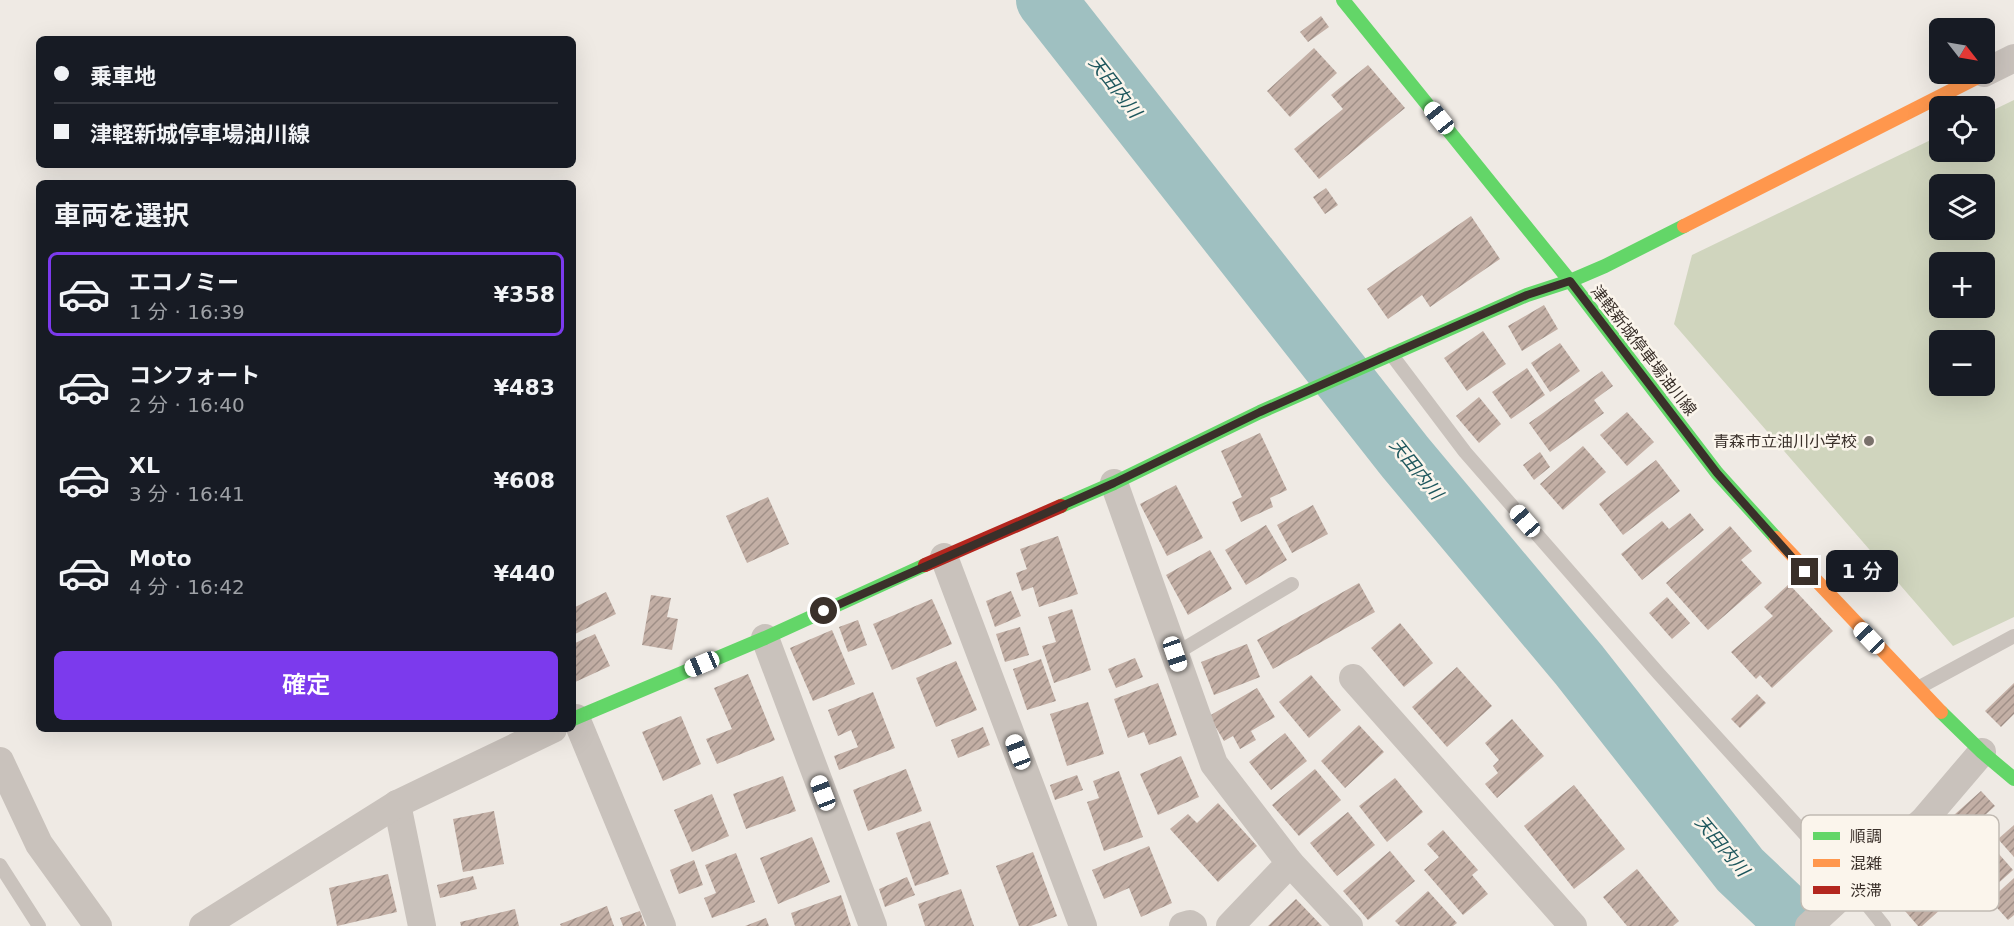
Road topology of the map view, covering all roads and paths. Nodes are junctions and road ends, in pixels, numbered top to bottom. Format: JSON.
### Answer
{"nodes":[{"id":1,"x":1342,"y":0,"type":"edge"},
{"id":2,"x":2014,"y":58,"type":"edge"},
{"id":3,"x":1995,"y":68,"type":"edge"},
{"id":4,"x":1962,"y":84,"type":"edge"},
{"id":5,"x":1570,"y":281,"type":"junction"},
{"id":6,"x":1386,"y":357,"type":"junction"},
{"id":7,"x":1114,"y":483,"type":"junction"},
{"id":8,"x":944,"y":557,"type":"junction"},
{"id":9,"x":1292,"y":584,"type":"dead end"},
{"id":10,"x":2014,"y":636,"type":"edge"},
{"id":11,"x":765,"y":638,"type":"junction"},
{"id":12,"x":1175,"y":654,"type":"junction"},
{"id":13,"x":1353,"y":678,"type":"dead end"},
{"id":14,"x":1917,"y":688,"type":"junction"},
{"id":15,"x":576,"y":719,"type":"edge"},
{"id":16,"x":547,"y":732,"type":"edge"},
{"id":17,"x":573,"y":732,"type":"edge"},
{"id":18,"x":1982,"y":752,"type":"junction"},
{"id":19,"x":0,"y":761,"type":"edge"},
{"id":20,"x":2014,"y":779,"type":"edge"},
{"id":21,"x":397,"y":804,"type":"junction"},
{"id":22,"x":1928,"y":815,"type":"edge"},
{"id":23,"x":1801,"y":837,"type":"edge"},
{"id":24,"x":1290,"y":863,"type":"junction"},
{"id":25,"x":0,"y":865,"type":"edge"},
{"id":26,"x":1825,"y":911,"type":"edge"},
{"id":27,"x":1869,"y":911,"type":"edge"},
{"id":28,"x":39,"y":926,"type":"edge"},
{"id":29,"x":98,"y":926,"type":"edge"},
{"id":30,"x":203,"y":926,"type":"edge"},
{"id":31,"x":422,"y":926,"type":"edge"},
{"id":32,"x":662,"y":926,"type":"edge"},
{"id":33,"x":873,"y":926,"type":"edge"},
{"id":34,"x":1083,"y":926,"type":"edge"},
{"id":35,"x":1183,"y":926,"type":"edge"},
{"id":36,"x":1193,"y":926,"type":"edge"},
{"id":37,"x":1230,"y":926,"type":"edge"},
{"id":38,"x":1349,"y":926,"type":"edge"},
{"id":39,"x":1573,"y":926,"type":"edge"},
{"id":40,"x":1809,"y":926,"type":"edge"},
{"id":41,"x":1884,"y":926,"type":"edge"}],
"edges":[{"from":1,"to":5,"type":"street","name":"津軽新城停車場油川線"},
{"from":2,"to":3,"type":"street"},
{"from":4,"to":5,"type":"street"},
{"from":5,"to":6,"type":"street"},
{"from":5,"to":14,"type":"street","name":"津軽新城停車場油川線"},
{"from":6,"to":7,"type":"street"},
{"from":6,"to":23,"type":"lane"},
{"from":7,"to":8,"type":"street"},
{"from":7,"to":12,"type":"street"},
{"from":8,"to":11,"type":"street"},
{"from":8,"to":34,"type":"street"},
{"from":9,"to":12,"type":"lane"},
{"from":10,"to":14,"type":"lane"},
{"from":11,"to":15,"type":"street"},
{"from":11,"to":33,"type":"street"},
{"from":12,"to":24,"type":"street"},
{"from":13,"to":39,"type":"street"},
{"from":14,"to":18,"type":"street","name":"津軽新城停車場油川線"},
{"from":16,"to":21,"type":"street"},
{"from":17,"to":32,"type":"street"},
{"from":18,"to":20,"type":"street","name":"津軽新城停車場油川線"},
{"from":18,"to":22,"type":"street"},
{"from":19,"to":29,"type":"street"},
{"from":21,"to":30,"type":"street"},
{"from":21,"to":31,"type":"street"},
{"from":24,"to":37,"type":"street"},
{"from":24,"to":38,"type":"street"},
{"from":25,"to":28,"type":"lane"},
{"from":26,"to":40,"type":"street"},
{"from":27,"to":41,"type":"lane"},
{"from":35,"to":36,"type":"street"}]}
